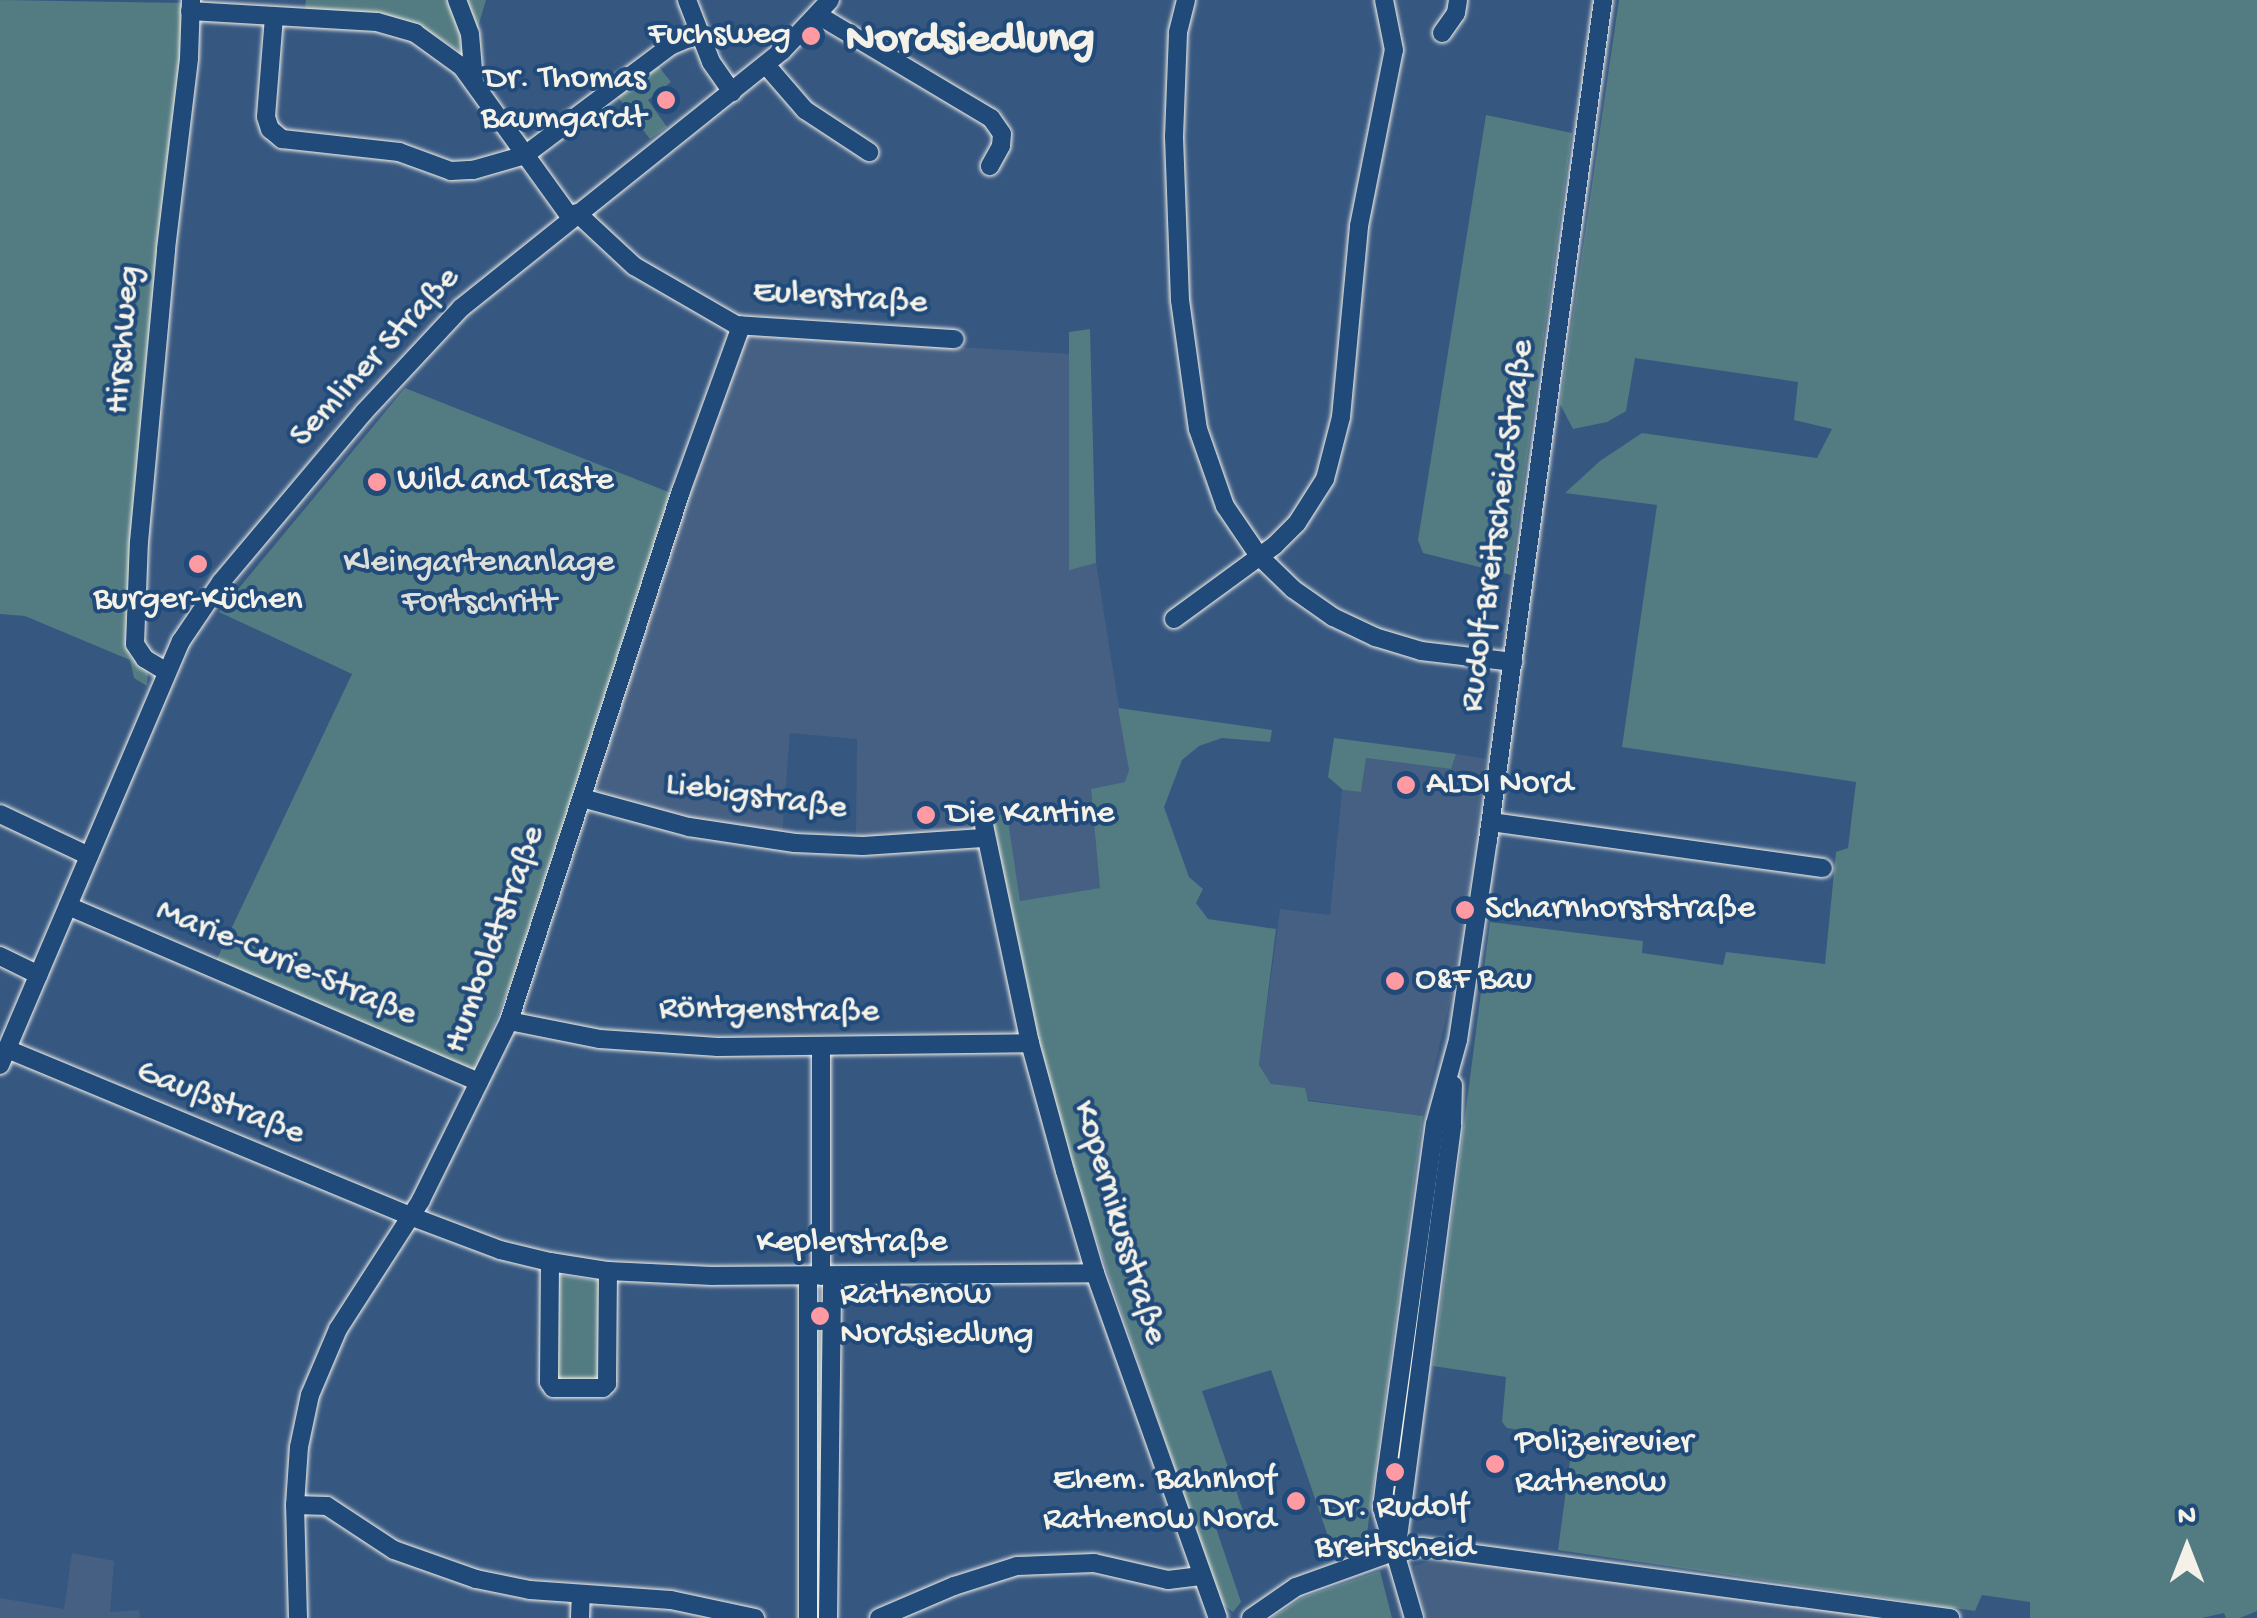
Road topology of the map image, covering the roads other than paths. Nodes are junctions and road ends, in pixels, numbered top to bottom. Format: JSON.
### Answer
{"nodes":[{"id":1,"x":457,"y":0,"type":"edge"},
{"id":2,"x":687,"y":0,"type":"edge"},
{"id":3,"x":1186,"y":0,"type":"edge"},
{"id":4,"x":1384,"y":0,"type":"edge"},
{"id":5,"x":1458,"y":0,"type":"edge"},
{"id":6,"x":1603,"y":0,"type":"edge"},
{"id":7,"x":191,"y":6,"type":"edge"},
{"id":8,"x":824,"y":8,"type":"edge"},
{"id":9,"x":274,"y":16,"type":"junction"},
{"id":10,"x":1442,"y":32,"type":"dead end"},
{"id":11,"x":698,"y":34,"type":"junction"},
{"id":12,"x":766,"y":65,"type":"junction"},
{"id":13,"x":474,"y":82,"type":"junction"},
{"id":14,"x":732,"y":92,"type":"junction"},
{"id":15,"x":870,"y":152,"type":"dead end"},
{"id":16,"x":525,"y":155,"type":"junction"},
{"id":17,"x":990,"y":166,"type":"dead end"},
{"id":18,"x":574,"y":216,"type":"junction"},
{"id":19,"x":741,"y":326,"type":"junction"},
{"id":20,"x":955,"y":340,"type":"dead end"},
{"id":21,"x":1259,"y":556,"type":"junction"},
{"id":22,"x":1174,"y":619,"type":"dead end"},
{"id":23,"x":1512,"y":662,"type":"junction"},
{"id":24,"x":167,"y":672,"type":"junction"},
{"id":25,"x":582,"y":798,"type":"junction"},
{"id":26,"x":0,"y":814,"type":"edge"},
{"id":27,"x":1491,"y":822,"type":"junction"},
{"id":28,"x":983,"y":832,"type":"joint"},
{"id":29,"x":89,"y":856,"type":"junction"},
{"id":30,"x":1823,"y":868,"type":"dead end"},
{"id":31,"x":68,"y":906,"type":"junction"},
{"id":32,"x":0,"y":956,"type":"edge"},
{"id":33,"x":39,"y":974,"type":"junction"},
{"id":34,"x":509,"y":1021,"type":"junction"},
{"id":35,"x":1030,"y":1043,"type":"junction"},
{"id":36,"x":822,"y":1048,"type":"junction"},
{"id":37,"x":4,"y":1057,"type":"edge"},
{"id":38,"x":479,"y":1082,"type":"junction"},
{"id":39,"x":410,"y":1216,"type":"junction"},
{"id":40,"x":550,"y":1262,"type":"junction"},
{"id":41,"x":608,"y":1271,"type":"junction"},
{"id":42,"x":1095,"y":1273,"type":"junction"},
{"id":43,"x":820,"y":1276,"type":"junction"},
{"id":44,"x":295,"y":1505,"type":"junction"},
{"id":45,"x":1396,"y":1550,"type":"junction"},
{"id":46,"x":1201,"y":1576,"type":"junction"},
{"id":47,"x":581,"y":1594,"type":"junction"},
{"id":48,"x":1885,"y":1614,"type":"edge"},
{"id":49,"x":298,"y":1618,"type":"edge"},
{"id":50,"x":580,"y":1618,"type":"edge"},
{"id":51,"x":754,"y":1618,"type":"edge"},
{"id":52,"x":808,"y":1618,"type":"edge"},
{"id":53,"x":828,"y":1618,"type":"edge"},
{"id":54,"x":879,"y":1618,"type":"edge"},
{"id":55,"x":1218,"y":1618,"type":"edge"},
{"id":56,"x":1251,"y":1618,"type":"edge"},
{"id":57,"x":1414,"y":1618,"type":"edge"},
{"id":58,"x":1950,"y":1618,"type":"edge"}],
"edges":[{"from":1,"to":13,"type":"street"},
{"from":2,"to":11,"type":"street"},
{"from":3,"to":21,"type":"street"},
{"from":4,"to":21,"type":"street"},
{"from":5,"to":10,"type":"street"},
{"from":6,"to":23,"type":"street","name":"Rudolf-Breitscheid-Straße"},
{"from":7,"to":9,"type":"street","name":"Eulerstraße"},
{"from":7,"to":24,"type":"street","name":"Hirschweg"},
{"from":8,"to":12,"type":"street","name":"Semliner Straße"},
{"from":8,"to":17,"type":"street"},
{"from":9,"to":13,"type":"street","name":"Eulerstraße"},
{"from":9,"to":16,"type":"street"},
{"from":11,"to":14,"type":"street"},
{"from":11,"to":16,"type":"street"},
{"from":12,"to":14,"type":"street","name":"Semliner Straße"},
{"from":12,"to":15,"type":"street"},
{"from":13,"to":16,"type":"street","name":"Eulerstraße"},
{"from":14,"to":18,"type":"street","name":"Semliner Straße"},
{"from":16,"to":18,"type":"street","name":"Eulerstraße"},
{"from":18,"to":19,"type":"street","name":"Eulerstraße"},
{"from":18,"to":24,"type":"street","name":"Semliner Straße"},
{"from":19,"to":20,"type":"street","name":"Eulerstraße"},
{"from":19,"to":25,"type":"street","name":"Humboldtstraße"},
{"from":21,"to":22,"type":"street"},
{"from":21,"to":23,"type":"street"},
{"from":23,"to":27,"type":"street","name":"Rudolf-Breitscheid-Straße"},
{"from":24,"to":29,"type":"street","name":"Semliner Straße"},
{"from":25,"to":28,"type":"street","name":"Liebigstraße"},
{"from":25,"to":34,"type":"street","name":"Humboldtstraße"},
{"from":26,"to":29,"type":"street"},
{"from":27,"to":30,"type":"street"},
{"from":27,"to":45,"type":"street","name":"Rudolf-Breitscheid-Straße"},
{"from":28,"to":35,"type":"street","name":"Kopernikusstraße"},
{"from":29,"to":31,"type":"street","name":"Semliner Straße"},
{"from":31,"to":33,"type":"street","name":"Semliner Straße"},
{"from":31,"to":38,"type":"street","name":"Marie-Curie-Straße"},
{"from":32,"to":33,"type":"street"},
{"from":33,"to":37,"type":"street","name":"Semliner Straße"},
{"from":34,"to":36,"type":"street","name":"Röntgenstraße"},
{"from":34,"to":38,"type":"street","name":"Humboldtstraße"},
{"from":35,"to":36,"type":"street","name":"Röntgenstraße"},
{"from":35,"to":42,"type":"street","name":"Kopernikusstraße"},
{"from":36,"to":43,"type":"street"},
{"from":37,"to":39,"type":"street","name":"Gaußstraße"},
{"from":38,"to":39,"type":"street","name":"Humboldtstraße"},
{"from":39,"to":40,"type":"street","name":"Keplerstraße"},
{"from":39,"to":44,"type":"street","name":"Humboldtstraße"},
{"from":40,"to":41,"type":"street","name":"Keplerstraße"},
{"from":40,"to":41,"type":"street"},
{"from":41,"to":43,"type":"street","name":"Keplerstraße"},
{"from":42,"to":43,"type":"street","name":"Keplerstraße"},
{"from":42,"to":46,"type":"street","name":"Kopernikusstraße"},
{"from":43,"to":52,"type":"street"},
{"from":43,"to":53,"type":"street"},
{"from":44,"to":47,"type":"street"},
{"from":44,"to":49,"type":"street","name":"Humboldtstraße"},
{"from":45,"to":48,"type":"street"},
{"from":45,"to":56,"type":"street"},
{"from":45,"to":57,"type":"street","name":"Rudolf-Breitscheid-Straße"},
{"from":46,"to":54,"type":"street"},
{"from":46,"to":55,"type":"street","name":"Kopernikusstraße"},
{"from":47,"to":50,"type":"street"},
{"from":47,"to":51,"type":"street"},
{"from":48,"to":58,"type":"street"}]}
